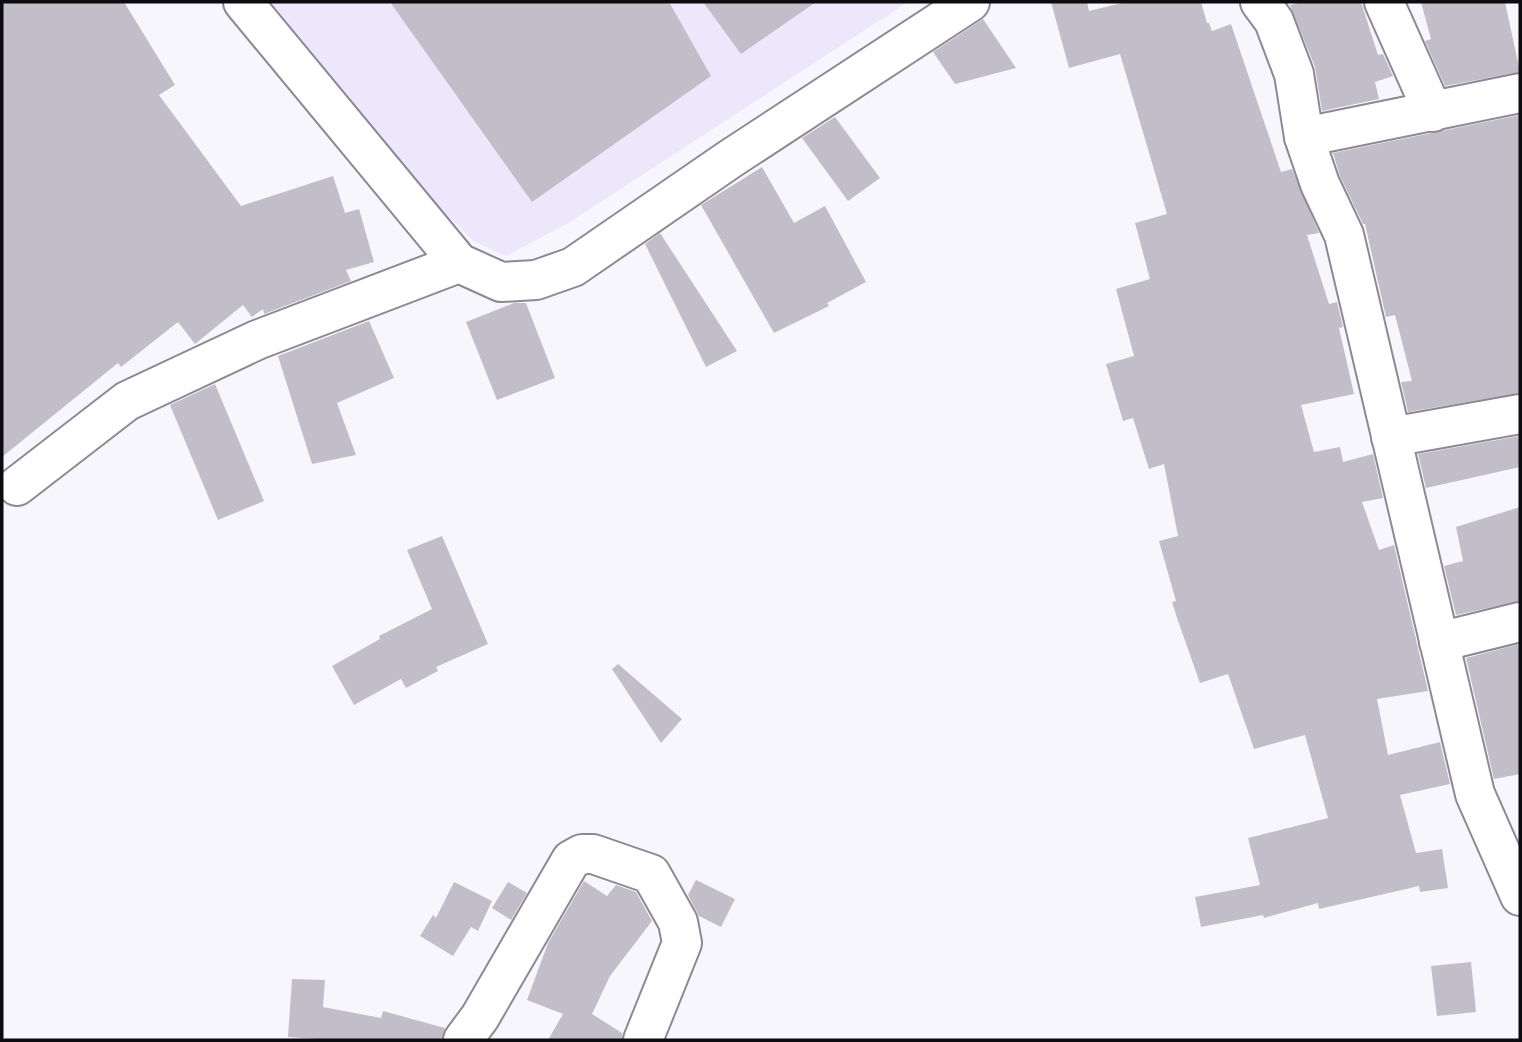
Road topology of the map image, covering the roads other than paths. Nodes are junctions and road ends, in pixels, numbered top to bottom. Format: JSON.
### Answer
{"nodes":[{"id":1,"x":243,"y":2,"type":"edge"},
{"id":2,"x":970,"y":2,"type":"edge"},
{"id":3,"x":1260,"y":2,"type":"edge"},
{"id":4,"x":1384,"y":2,"type":"edge"},
{"id":5,"x":1520,"y":93,"type":"edge"},
{"id":6,"x":1433,"y":112,"type":"junction"},
{"id":7,"x":1304,"y":137,"type":"junction"},
{"id":8,"x":459,"y":263,"type":"junction"},
{"id":9,"x":1520,"y":414,"type":"edge"},
{"id":10,"x":1391,"y":437,"type":"junction"},
{"id":11,"x":17,"y":486,"type":"dead end"},
{"id":12,"x":1520,"y":622,"type":"edge"},
{"id":13,"x":1439,"y":642,"type":"junction"},
{"id":14,"x":1516,"y":877,"type":"edge"},
{"id":15,"x":463,"y":1040,"type":"edge"},
{"id":16,"x":643,"y":1040,"type":"edge"}],
"edges":[{"from":1,"to":8,"type":"street"},
{"from":2,"to":8,"type":"street"},
{"from":3,"to":7,"type":"street"},
{"from":4,"to":6,"type":"street"},
{"from":5,"to":6,"type":"street"},
{"from":6,"to":7,"type":"street"},
{"from":7,"to":10,"type":"street"},
{"from":8,"to":11,"type":"street"},
{"from":9,"to":10,"type":"street"},
{"from":10,"to":13,"type":"street"},
{"from":12,"to":13,"type":"street"},
{"from":13,"to":14,"type":"street"},
{"from":15,"to":16,"type":"street"}]}
